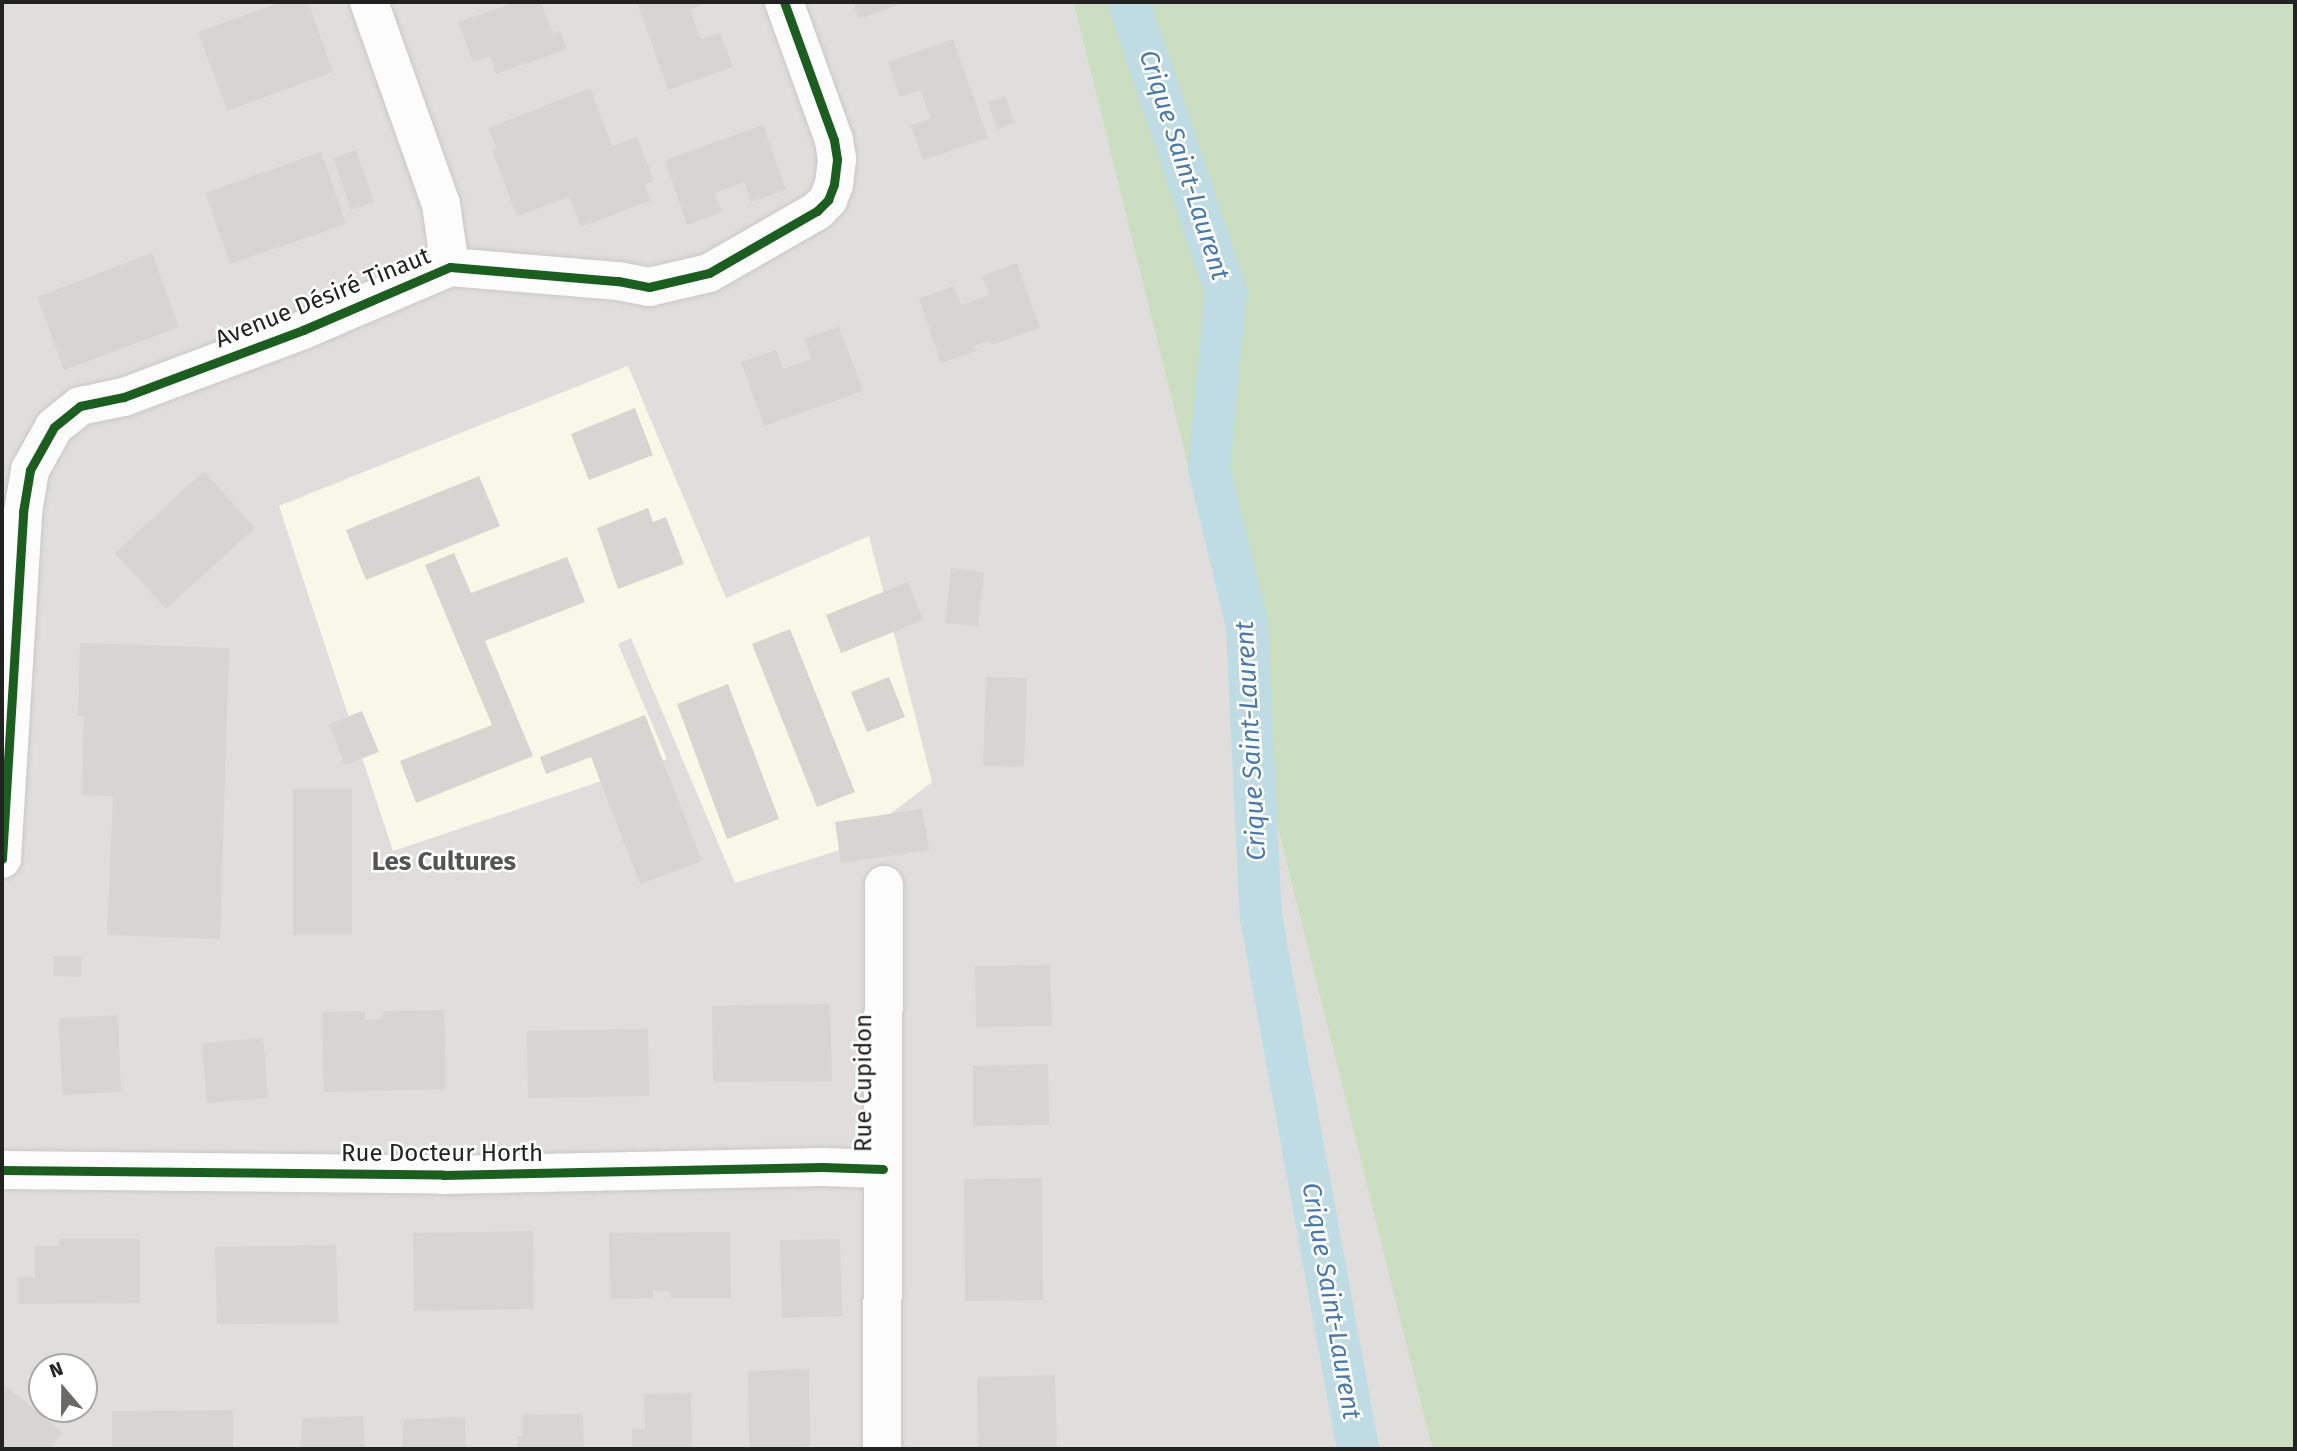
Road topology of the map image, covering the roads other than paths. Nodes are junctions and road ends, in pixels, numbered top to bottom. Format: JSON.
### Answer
{"nodes":[{"id":1,"x":369,"y":2,"type":"edge"},
{"id":2,"x":784,"y":2,"type":"edge"},
{"id":3,"x":450,"y":267,"type":"junction"},
{"id":4,"x":2,"y":859,"type":"edge"},
{"id":5,"x":884,"y":885,"type":"dead end"},
{"id":6,"x":883,"y":1169,"type":"junction"},
{"id":7,"x":2,"y":1170,"type":"edge"},
{"id":8,"x":882,"y":1449,"type":"edge"}],
"edges":[{"from":1,"to":3,"type":"street"},
{"from":2,"to":3,"type":"street","name":"Avenue Désiré Tinaut"},
{"from":3,"to":4,"type":"street","name":"Avenue Désiré Tinaut"},
{"from":5,"to":6,"type":"street","name":"Rue Cupidon"},
{"from":6,"to":7,"type":"street","name":"Rue Docteur Horth"},
{"from":6,"to":8,"type":"street","name":"Rue Cupidon"}]}
